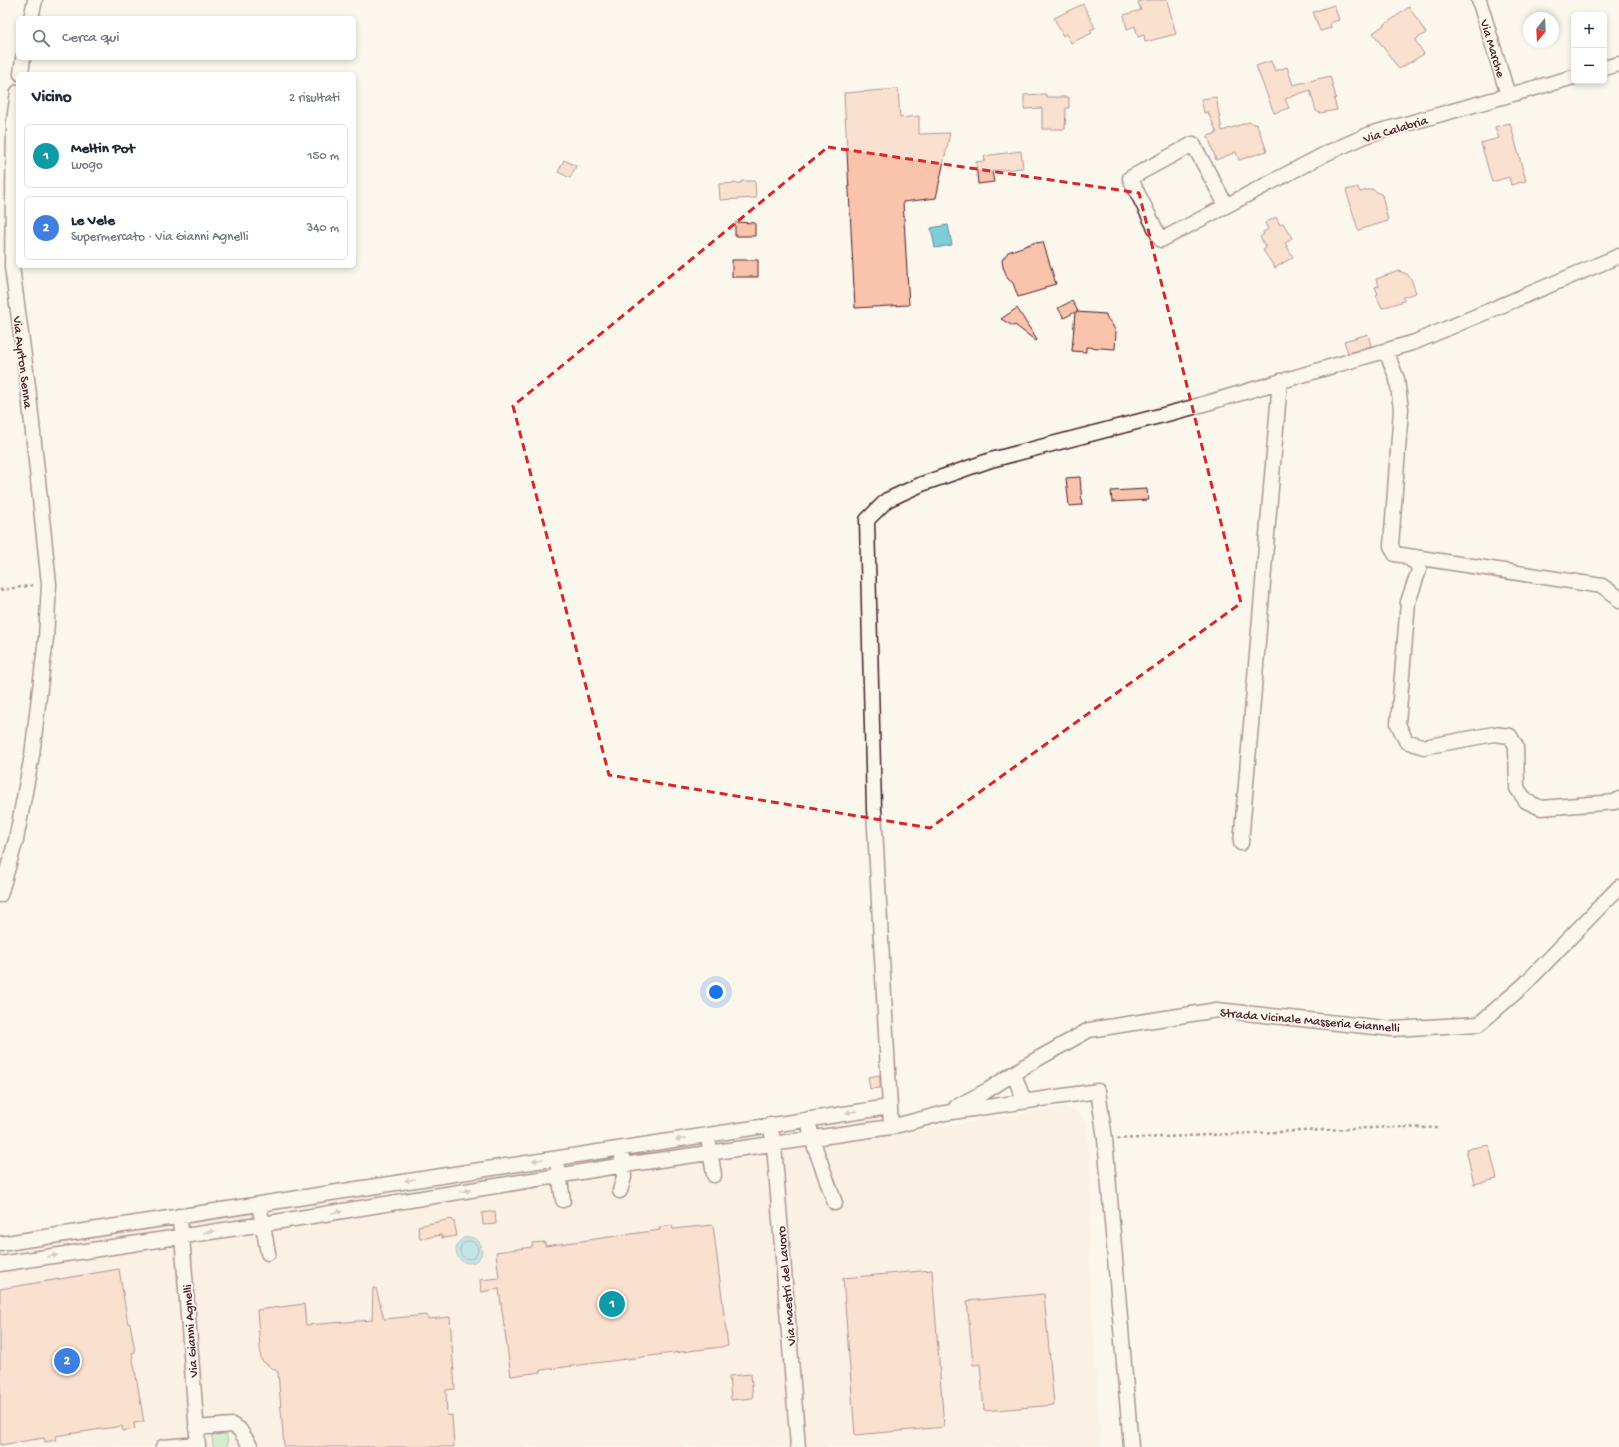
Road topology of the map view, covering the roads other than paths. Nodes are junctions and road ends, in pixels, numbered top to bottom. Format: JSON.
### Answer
{"nodes":[{"id":1,"x":35,"y":0,"type":"edge"},
{"id":2,"x":1479,"y":0,"type":"edge"},
{"id":3,"x":32,"y":16,"type":"edge"},
{"id":4,"x":23,"y":60,"type":"edge"},
{"id":5,"x":1619,"y":64,"type":"edge"},
{"id":6,"x":1607,"y":67,"type":"edge"},
{"id":7,"x":21,"y":72,"type":"edge"},
{"id":8,"x":1571,"y":78,"type":"edge"},
{"id":9,"x":1508,"y":95,"type":"junction"},
{"id":10,"x":16,"y":106,"type":"edge"},
{"id":11,"x":1226,"y":205,"type":"junction"},
{"id":12,"x":1619,"y":256,"type":"edge"},
{"id":13,"x":1386,"y":351,"type":"junction"},
{"id":14,"x":1280,"y":381,"type":"junction"},
{"id":15,"x":1405,"y":556,"type":"junction"},
{"id":16,"x":1619,"y":601,"type":"edge"},
{"id":17,"x":1619,"y":799,"type":"edge"},
{"id":18,"x":1241,"y":843,"type":"dead end"},
{"id":19,"x":1619,"y":887,"type":"edge"},
{"id":20,"x":0,"y":895,"type":"edge"},
{"id":21,"x":1014,"y":1074,"type":"junction"},
{"id":22,"x":1024,"y":1102,"type":"junction"},
{"id":23,"x":889,"y":1106,"type":"junction"},
{"id":24,"x":945,"y":1113,"type":"junction"},
{"id":25,"x":808,"y":1119,"type":"junction"},
{"id":26,"x":770,"y":1124,"type":"junction"},
{"id":27,"x":891,"y":1127,"type":"junction"},
{"id":28,"x":707,"y":1135,"type":"junction"},
{"id":29,"x":812,"y":1138,"type":"junction"},
{"id":30,"x":774,"y":1145,"type":"junction"},
{"id":31,"x":620,"y":1148,"type":"junction"},
{"id":32,"x":711,"y":1152,"type":"junction"},
{"id":33,"x":556,"y":1158,"type":"junction"},
{"id":34,"x":714,"y":1175,"type":"dead end"},
{"id":35,"x":559,"y":1176,"type":"junction"},
{"id":36,"x":625,"y":1180,"type":"junction"},
{"id":37,"x":563,"y":1200,"type":"dead end"},
{"id":38,"x":835,"y":1203,"type":"dead end"},
{"id":39,"x":259,"y":1204,"type":"junction"},
{"id":40,"x":179,"y":1216,"type":"junction"},
{"id":41,"x":263,"y":1224,"type":"junction"},
{"id":42,"x":182,"y":1236,"type":"junction"},
{"id":43,"x":22,"y":1240,"type":"junction"},
{"id":44,"x":0,"y":1244,"type":"edge"},
{"id":45,"x":268,"y":1253,"type":"dead end"},
{"id":46,"x":26,"y":1260,"type":"junction"},
{"id":47,"x":0,"y":1264,"type":"edge"},
{"id":48,"x":196,"y":1428,"type":"junction"},
{"id":49,"x":198,"y":1446,"type":"edge"},
{"id":50,"x":163,"y":1447,"type":"edge"},
{"id":51,"x":251,"y":1447,"type":"edge"},
{"id":52,"x":798,"y":1447,"type":"edge"},
{"id":53,"x":1131,"y":1447,"type":"edge"}],
"edges":[{"from":1,"to":3,"type":"street"},
{"from":2,"to":9,"type":"street","name":"Via Marche"},
{"from":4,"to":7,"type":"street"},
{"from":5,"to":6,"type":"street"},
{"from":8,"to":9,"type":"street","name":"Via Calabria"},
{"from":9,"to":11,"type":"street","name":"Via Calabria"},
{"from":10,"to":20,"type":"street","name":"Via Ayrton Senna"},
{"from":11,"to":11,"type":"street","name":"Via Calabria"},
{"from":12,"to":13,"type":"street"},
{"from":13,"to":14,"type":"street"},
{"from":13,"to":15,"type":"street"},
{"from":14,"to":18,"type":"street"},
{"from":14,"to":23,"type":"street"},
{"from":15,"to":16,"type":"street"},
{"from":15,"to":17,"type":"street"},
{"from":19,"to":21,"type":"street","name":"Strada Vicinale Masseria Giannelli"},
{"from":21,"to":22,"type":"street"},
{"from":21,"to":24,"type":"street","name":"Strada Vicinale Masseria Giannelli"},
{"from":22,"to":24,"type":"street"},
{"from":22,"to":53,"type":"street"},
{"from":23,"to":25,"type":"street","one_way":true},
{"from":23,"to":27,"type":"street"},
{"from":24,"to":27,"type":"street"},
{"from":25,"to":26,"type":"street"},
{"from":25,"to":29,"type":"street"},
{"from":26,"to":28,"type":"street"},
{"from":26,"to":30,"type":"street","name":"Via Maestri del Lavoro"},
{"from":27,"to":29,"type":"street"},
{"from":28,"to":31,"type":"street","one_way":true},
{"from":28,"to":32,"type":"street"},
{"from":29,"to":30,"type":"street"},
{"from":29,"to":38,"type":"street"},
{"from":30,"to":32,"type":"street"},
{"from":30,"to":52,"type":"street","name":"Via Maestri del Lavoro"},
{"from":31,"to":33,"type":"street"},
{"from":31,"to":36,"type":"street"},
{"from":32,"to":34,"type":"street"},
{"from":32,"to":36,"type":"street"},
{"from":33,"to":35,"type":"street"},
{"from":33,"to":39,"type":"street","one_way":true},
{"from":35,"to":36,"type":"street"},
{"from":35,"to":37,"type":"street"},
{"from":41,"to":35,"type":"street","one_way":true},
{"from":39,"to":40,"type":"street"},
{"from":39,"to":41,"type":"street"},
{"from":40,"to":42,"type":"street","name":"Via Gianni Agnelli"},
{"from":40,"to":43,"type":"street"},
{"from":42,"to":41,"type":"street","one_way":true},
{"from":41,"to":45,"type":"street"},
{"from":46,"to":42,"type":"street","one_way":true},
{"from":42,"to":48,"type":"street","name":"Via Gianni Agnelli"},
{"from":43,"to":44,"type":"street"},
{"from":43,"to":46,"type":"street"},
{"from":46,"to":47,"type":"street"},
{"from":48,"to":49,"type":"street","name":"Via Gianni Agnelli"},
{"from":48,"to":51,"type":"street"},
{"from":49,"to":50,"type":"street"}]}
